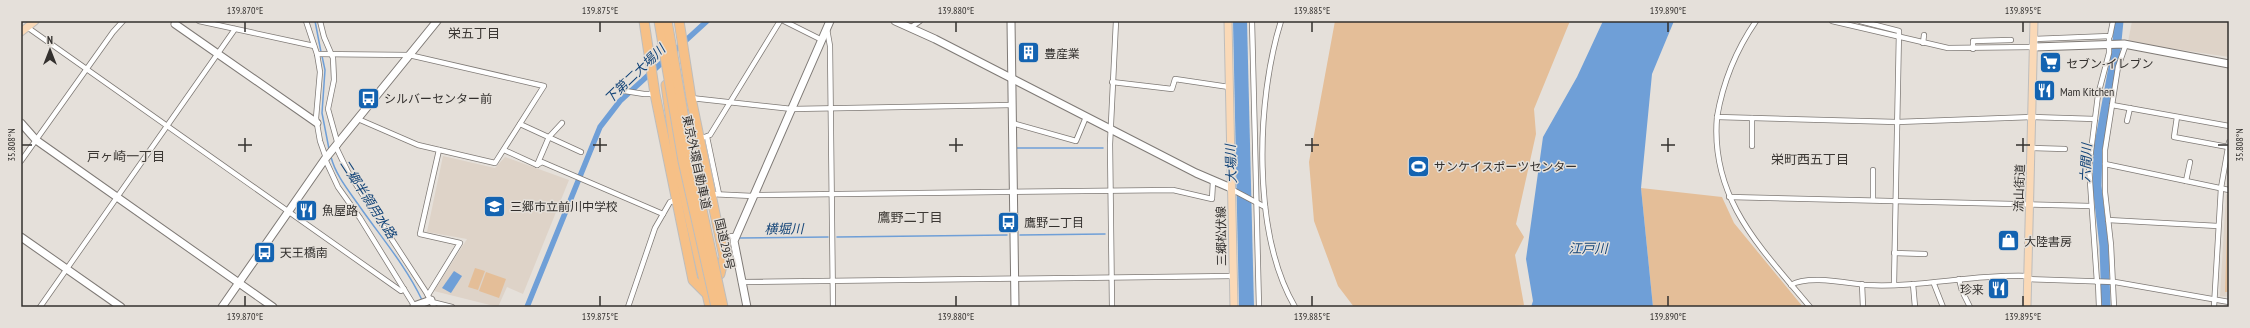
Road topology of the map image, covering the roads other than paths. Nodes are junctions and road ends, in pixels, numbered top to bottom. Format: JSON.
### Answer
{"nodes":[{"id":1,"x":34,"y":21,"type":"edge"},
{"id":2,"x":123,"y":21,"type":"edge"},
{"id":3,"x":199,"y":21,"type":"edge"},
{"id":4,"x":306,"y":21,"type":"edge"},
{"id":5,"x":320,"y":21,"type":"edge"},
{"id":6,"x":437,"y":21,"type":"edge"},
{"id":7,"x":644,"y":21,"type":"edge"},
{"id":8,"x":656,"y":21,"type":"edge"},
{"id":9,"x":659,"y":21,"type":"edge"},
{"id":10,"x":667,"y":21,"type":"edge"},
{"id":11,"x":671,"y":21,"type":"edge"},
{"id":12,"x":679,"y":21,"type":"edge"},
{"id":13,"x":780,"y":21,"type":"edge"},
{"id":14,"x":784,"y":21,"type":"edge"},
{"id":15,"x":830,"y":21,"type":"edge"},
{"id":16,"x":895,"y":21,"type":"edge"},
{"id":17,"x":920,"y":21,"type":"edge"},
{"id":18,"x":1011,"y":21,"type":"edge"},
{"id":19,"x":1116,"y":21,"type":"edge"},
{"id":20,"x":1228,"y":21,"type":"edge"},
{"id":21,"x":1252,"y":21,"type":"edge"},
{"id":22,"x":1281,"y":21,"type":"edge"},
{"id":23,"x":1756,"y":21,"type":"edge"},
{"id":24,"x":1832,"y":21,"type":"edge"},
{"id":25,"x":1860,"y":21,"type":"edge"},
{"id":26,"x":2034,"y":21,"type":"edge"},
{"id":27,"x":2113,"y":21,"type":"edge"},
{"id":28,"x":173,"y":22,"type":"edge"},
{"id":29,"x":1844,"y":22,"type":"edge"},
{"id":30,"x":910,"y":28,"type":"junction"},
{"id":31,"x":24,"y":29,"type":"edge"},
{"id":32,"x":235,"y":29,"type":"junction"},
{"id":33,"x":827,"y":29,"type":"junction"},
{"id":34,"x":1924,"y":35,"type":"dead end"},
{"id":35,"x":1899,"y":37,"type":"junction"},
{"id":36,"x":822,"y":40,"type":"junction"},
{"id":37,"x":2011,"y":40,"type":"dead end"},
{"id":38,"x":2110,"y":41,"type":"junction"},
{"id":39,"x":1923,"y":43,"type":"junction"},
{"id":40,"x":2034,"y":43,"type":"junction"},
{"id":41,"x":2124,"y":44,"type":"junction"},
{"id":42,"x":314,"y":46,"type":"junction"},
{"id":43,"x":1972,"y":48,"type":"junction"},
{"id":44,"x":218,"y":54,"type":"junction"},
{"id":45,"x":317,"y":54,"type":"junction"},
{"id":46,"x":332,"y":55,"type":"junction"},
{"id":47,"x":409,"y":55,"type":"junction"},
{"id":48,"x":2229,"y":64,"type":"edge"},
{"id":49,"x":86,"y":69,"type":"junction"},
{"id":50,"x":683,"y":72,"type":"junction"},
{"id":51,"x":1012,"y":79,"type":"junction"},
{"id":52,"x":1112,"y":82,"type":"junction"},
{"id":53,"x":1229,"y":87,"type":"junction"},
{"id":54,"x":626,"y":91,"type":"dead end"},
{"id":55,"x":655,"y":94,"type":"junction"},
{"id":56,"x":691,"y":98,"type":"junction"},
{"id":57,"x":730,"y":102,"type":"junction"},
{"id":58,"x":2112,"y":104,"type":"junction"},
{"id":59,"x":1012,"y":106,"type":"junction"},
{"id":60,"x":831,"y":108,"type":"junction"},
{"id":61,"x":2130,"y":108,"type":"junction"},
{"id":62,"x":792,"y":109,"type":"junction"},
{"id":63,"x":1086,"y":117,"type":"junction"},
{"id":64,"x":1717,"y":117,"type":"junction"},
{"id":65,"x":2032,"y":117,"type":"junction"},
{"id":66,"x":2177,"y":117,"type":"junction"},
{"id":67,"x":1752,"y":118,"type":"junction"},
{"id":68,"x":358,"y":119,"type":"junction"},
{"id":69,"x":2095,"y":119,"type":"junction"},
{"id":70,"x":2128,"y":121,"type":"dead end"},
{"id":71,"x":1897,"y":122,"type":"junction"},
{"id":72,"x":21,"y":123,"type":"edge"},
{"id":73,"x":317,"y":123,"type":"junction"},
{"id":74,"x":562,"y":123,"type":"dead end"},
{"id":75,"x":1012,"y":123,"type":"junction"},
{"id":76,"x":520,"y":124,"type":"junction"},
{"id":77,"x":168,"y":126,"type":"junction"},
{"id":78,"x":2229,"y":126,"type":"edge"},
{"id":79,"x":1110,"y":129,"type":"junction"},
{"id":80,"x":549,"y":137,"type":"junction"},
{"id":81,"x":703,"y":138,"type":"junction"},
{"id":82,"x":36,"y":140,"type":"junction"},
{"id":83,"x":2059,"y":143,"type":"dead end"},
{"id":84,"x":2229,"y":145,"type":"edge"},
{"id":85,"x":1752,"y":146,"type":"dead end"},
{"id":86,"x":336,"y":147,"type":"junction"},
{"id":87,"x":2031,"y":148,"type":"junction"},
{"id":88,"x":439,"y":150,"type":"junction"},
{"id":89,"x":504,"y":150,"type":"junction"},
{"id":90,"x":581,"y":152,"type":"dead end"},
{"id":91,"x":327,"y":158,"type":"junction"},
{"id":92,"x":21,"y":162,"type":"edge"},
{"id":93,"x":2190,"y":162,"type":"dead end"},
{"id":94,"x":2105,"y":164,"type":"junction"},
{"id":95,"x":536,"y":165,"type":"junction"},
{"id":96,"x":1873,"y":170,"type":"dead end"},
{"id":97,"x":2186,"y":180,"type":"junction"},
{"id":98,"x":1213,"y":181,"type":"junction"},
{"id":99,"x":2221,"y":188,"type":"junction"},
{"id":100,"x":1233,"y":190,"type":"junction"},
{"id":101,"x":2229,"y":190,"type":"edge"},
{"id":102,"x":1110,"y":191,"type":"junction"},
{"id":103,"x":1013,"y":192,"type":"junction"},
{"id":104,"x":715,"y":194,"type":"junction"},
{"id":105,"x":832,"y":194,"type":"junction"},
{"id":106,"x":754,"y":196,"type":"junction"},
{"id":107,"x":117,"y":197,"type":"junction"},
{"id":108,"x":1729,"y":197,"type":"junction"},
{"id":109,"x":676,"y":200,"type":"junction"},
{"id":110,"x":1873,"y":200,"type":"junction"},
{"id":111,"x":1895,"y":201,"type":"junction"},
{"id":112,"x":1254,"y":202,"type":"junction"},
{"id":113,"x":2029,"y":205,"type":"junction"},
{"id":114,"x":2091,"y":206,"type":"junction"},
{"id":115,"x":1265,"y":207,"type":"junction"},
{"id":116,"x":289,"y":211,"type":"junction"},
{"id":117,"x":663,"y":214,"type":"junction"},
{"id":118,"x":2108,"y":220,"type":"junction"},
{"id":119,"x":2218,"y":226,"type":"junction"},
{"id":120,"x":735,"y":236,"type":"junction"},
{"id":121,"x":21,"y":237,"type":"edge"},
{"id":122,"x":720,"y":237,"type":"junction"},
{"id":123,"x":1894,"y":253,"type":"junction"},
{"id":124,"x":1925,"y":254,"type":"dead end"},
{"id":125,"x":66,"y":269,"type":"junction"},
{"id":126,"x":720,"y":274,"type":"junction"},
{"id":127,"x":1233,"y":276,"type":"junction"},
{"id":128,"x":1111,"y":277,"type":"junction"},
{"id":129,"x":2027,"y":277,"type":"junction"},
{"id":130,"x":1014,"y":278,"type":"junction"},
{"id":131,"x":1960,"y":279,"type":"junction"},
{"id":132,"x":833,"y":281,"type":"junction"},
{"id":133,"x":239,"y":282,"type":"junction"},
{"id":134,"x":741,"y":282,"type":"junction"},
{"id":135,"x":2098,"y":282,"type":"junction"},
{"id":136,"x":2113,"y":282,"type":"junction"},
{"id":137,"x":1862,"y":284,"type":"junction"},
{"id":138,"x":1894,"y":284,"type":"junction"},
{"id":139,"x":1913,"y":284,"type":"junction"},
{"id":140,"x":1934,"y":284,"type":"junction"},
{"id":141,"x":1791,"y":285,"type":"junction"},
{"id":142,"x":404,"y":289,"type":"junction"},
{"id":143,"x":710,"y":295,"type":"junction"},
{"id":144,"x":429,"y":299,"type":"junction"},
{"id":145,"x":2215,"y":301,"type":"junction"},
{"id":146,"x":2229,"y":302,"type":"edge"},
{"id":147,"x":415,"y":306,"type":"edge"},
{"id":148,"x":40,"y":307,"type":"edge"},
{"id":149,"x":121,"y":307,"type":"edge"},
{"id":150,"x":222,"y":307,"type":"edge"},
{"id":151,"x":273,"y":307,"type":"edge"},
{"id":152,"x":434,"y":307,"type":"edge"},
{"id":153,"x":452,"y":307,"type":"edge"},
{"id":154,"x":628,"y":307,"type":"edge"},
{"id":155,"x":710,"y":307,"type":"edge"},
{"id":156,"x":716,"y":307,"type":"edge"},
{"id":157,"x":723,"y":307,"type":"edge"},
{"id":158,"x":728,"y":307,"type":"edge"},
{"id":159,"x":746,"y":307,"type":"edge"},
{"id":160,"x":833,"y":307,"type":"edge"},
{"id":161,"x":1014,"y":307,"type":"edge"},
{"id":162,"x":1112,"y":307,"type":"edge"},
{"id":163,"x":1234,"y":307,"type":"edge"},
{"id":164,"x":1259,"y":307,"type":"edge"},
{"id":165,"x":1295,"y":307,"type":"edge"},
{"id":166,"x":1810,"y":307,"type":"edge"},
{"id":167,"x":1863,"y":307,"type":"edge"},
{"id":168,"x":1915,"y":307,"type":"edge"},
{"id":169,"x":1943,"y":307,"type":"edge"},
{"id":170,"x":1970,"y":307,"type":"edge"},
{"id":171,"x":2027,"y":307,"type":"edge"},
{"id":172,"x":2099,"y":307,"type":"edge"},
{"id":173,"x":2114,"y":307,"type":"edge"},
{"id":174,"x":2214,"y":307,"type":"edge"}],
"edges":[{"from":1,"to":31,"type":"main road"},
{"from":2,"to":49,"type":"street"},
{"from":3,"to":32,"type":"street"},
{"from":4,"to":42,"type":"street"},
{"from":5,"to":46,"type":"street"},
{"from":6,"to":47,"type":"street"},
{"from":7,"to":55,"type":"highway"},
{"from":8,"to":143,"type":"highway"},
{"from":9,"to":143,"type":"highway","name":"東京外環自動車道","bridge":true},
{"from":10,"to":157,"type":"highway","name":"東京外環自動車道","bridge":true},
{"from":11,"to":50,"type":"highway","name":"国道298号"},
{"from":12,"to":50,"type":"highway"},
{"from":13,"to":57,"type":"street"},
{"from":14,"to":36,"type":"street"},
{"from":15,"to":33,"type":"street"},
{"from":16,"to":30,"type":"street"},
{"from":17,"to":30,"type":"street"},
{"from":18,"to":51,"type":"street"},
{"from":19,"to":52,"type":"street"},
{"from":20,"to":53,"type":"main road","name":"三郷松伏線"},
{"from":21,"to":112,"type":"street"},
{"from":22,"to":115,"type":"street"},
{"from":23,"to":64,"type":"street"},
{"from":24,"to":29,"type":"street"},
{"from":25,"to":35,"type":"street"},
{"from":26,"to":40,"type":"main road","name":"流山街道"},
{"from":27,"to":38,"type":"street"},
{"from":28,"to":44,"type":"street"},
{"from":29,"to":35,"type":"street"},
{"from":30,"to":51,"type":"street"},
{"from":31,"to":49,"type":"street"},
{"from":32,"to":42,"type":"street"},
{"from":32,"to":44,"type":"street"},
{"from":33,"to":36,"type":"street"},
{"from":33,"to":60,"type":"street"},
{"from":34,"to":39,"type":"street"},
{"from":35,"to":39,"type":"street"},
{"from":35,"to":71,"type":"street"},
{"from":36,"to":62,"type":"street"},
{"from":37,"to":43,"type":"street"},
{"from":38,"to":40,"type":"street"},
{"from":38,"to":41,"type":"street"},
{"from":38,"to":69,"type":"street"},
{"from":39,"to":43,"type":"street"},
{"from":40,"to":43,"type":"street"},
{"from":40,"to":65,"type":"main road","name":"流山街道"},
{"from":41,"to":48,"type":"street"},
{"from":41,"to":58,"type":"street"},
{"from":42,"to":45,"type":"street"},
{"from":44,"to":73,"type":"street"},
{"from":44,"to":77,"type":"street"},
{"from":45,"to":46,"type":"street"},
{"from":45,"to":73,"type":"street"},
{"from":46,"to":47,"type":"street"},
{"from":46,"to":86,"type":"street"},
{"from":47,"to":68,"type":"street"},
{"from":47,"to":76,"type":"street"},
{"from":49,"to":77,"type":"street"},
{"from":49,"to":82,"type":"street"},
{"from":50,"to":56,"type":"highway"},
{"from":50,"to":126,"type":"highway","name":"国道298号"},
{"from":51,"to":59,"type":"street"},
{"from":51,"to":63,"type":"street"},
{"from":52,"to":53,"type":"street"},
{"from":52,"to":79,"type":"street"},
{"from":53,"to":100,"type":"main road","name":"三郷松伏線"},
{"from":54,"to":55,"type":"street"},
{"from":55,"to":109,"type":"highway"},
{"from":56,"to":57,"type":"street"},
{"from":56,"to":81,"type":"highway"},
{"from":57,"to":62,"type":"street"},
{"from":57,"to":81,"type":"street"},
{"from":58,"to":61,"type":"street"},
{"from":58,"to":94,"type":"street"},
{"from":59,"to":60,"type":"street"},
{"from":59,"to":75,"type":"street"},
{"from":60,"to":62,"type":"street"},
{"from":60,"to":105,"type":"street"},
{"from":61,"to":66,"type":"street"},
{"from":61,"to":70,"type":"street"},
{"from":62,"to":106,"type":"street"},
{"from":63,"to":75,"type":"street"},
{"from":63,"to":79,"type":"street"},
{"from":64,"to":67,"type":"street"},
{"from":64,"to":108,"type":"street"},
{"from":65,"to":69,"type":"street"},
{"from":65,"to":71,"type":"street"},
{"from":65,"to":87,"type":"main road","name":"流山街道"},
{"from":66,"to":78,"type":"street"},
{"from":66,"to":84,"type":"street"},
{"from":67,"to":71,"type":"street"},
{"from":67,"to":85,"type":"street"},
{"from":68,"to":86,"type":"street"},
{"from":68,"to":88,"type":"street"},
{"from":69,"to":114,"type":"street"},
{"from":71,"to":111,"type":"street"},
{"from":72,"to":82,"type":"street"},
{"from":73,"to":91,"type":"street"},
{"from":74,"to":80,"type":"street"},
{"from":75,"to":103,"type":"street"},
{"from":76,"to":80,"type":"street"},
{"from":76,"to":89,"type":"street"},
{"from":77,"to":107,"type":"street"},
{"from":77,"to":116,"type":"street"},
{"from":79,"to":98,"type":"street"},
{"from":79,"to":102,"type":"street"},
{"from":80,"to":90,"type":"street"},
{"from":80,"to":95,"type":"street"},
{"from":81,"to":104,"type":"highway"},
{"from":82,"to":92,"type":"street"},
{"from":82,"to":107,"type":"street"},
{"from":83,"to":87,"type":"street"},
{"from":84,"to":99,"type":"street"},
{"from":86,"to":91,"type":"street"},
{"from":86,"to":144,"type":"street"},
{"from":87,"to":113,"type":"main road","name":"流山街道"},
{"from":88,"to":89,"type":"street"},
{"from":88,"to":144,"type":"street"},
{"from":89,"to":95,"type":"street"},
{"from":91,"to":116,"type":"street"},
{"from":91,"to":142,"type":"street"},
{"from":93,"to":97,"type":"street"},
{"from":94,"to":97,"type":"street"},
{"from":94,"to":118,"type":"street"},
{"from":95,"to":117,"type":"street"},
{"from":96,"to":110,"type":"street"},
{"from":97,"to":99,"type":"street"},
{"from":98,"to":100,"type":"street"},
{"from":98,"to":102,"type":"street"},
{"from":99,"to":101,"type":"street"},
{"from":99,"to":119,"type":"street"},
{"from":100,"to":112,"type":"street"},
{"from":100,"to":127,"type":"main road","name":"三郷松伏線"},
{"from":102,"to":103,"type":"street"},
{"from":102,"to":128,"type":"street"},
{"from":103,"to":105,"type":"street"},
{"from":103,"to":130,"type":"street"},
{"from":104,"to":106,"type":"street"},
{"from":104,"to":122,"type":"highway"},
{"from":105,"to":106,"type":"street"},
{"from":105,"to":132,"type":"street"},
{"from":106,"to":120,"type":"street"},
{"from":107,"to":125,"type":"street"},
{"from":107,"to":133,"type":"street"},
{"from":108,"to":110,"type":"street"},
{"from":108,"to":141,"type":"street"},
{"from":109,"to":117,"type":"street"},
{"from":109,"to":143,"type":"highway"},
{"from":110,"to":111,"type":"street"},
{"from":111,"to":113,"type":"street"},
{"from":111,"to":123,"type":"street"},
{"from":112,"to":115,"type":"street"},
{"from":112,"to":164,"type":"street"},
{"from":113,"to":114,"type":"street"},
{"from":113,"to":129,"type":"main road","name":"流山街道"},
{"from":114,"to":135,"type":"street"},
{"from":115,"to":165,"type":"street"},
{"from":116,"to":133,"type":"street"},
{"from":116,"to":142,"type":"street"},
{"from":117,"to":154,"type":"street"},
{"from":118,"to":119,"type":"street"},
{"from":118,"to":136,"type":"street"},
{"from":119,"to":145,"type":"street"},
{"from":120,"to":122,"type":"street"},
{"from":120,"to":134,"type":"street"},
{"from":121,"to":125,"type":"street"},
{"from":122,"to":126,"type":"highway"},
{"from":123,"to":124,"type":"street"},
{"from":123,"to":138,"type":"street"},
{"from":125,"to":148,"type":"street"},
{"from":125,"to":149,"type":"street"},
{"from":126,"to":158,"type":"highway","name":"国道298号"},
{"from":127,"to":128,"type":"street"},
{"from":127,"to":163,"type":"main road","name":"三郷松伏線"},
{"from":128,"to":130,"type":"street"},
{"from":128,"to":162,"type":"street"},
{"from":129,"to":131,"type":"street"},
{"from":129,"to":135,"type":"street"},
{"from":129,"to":171,"type":"main road","name":"流山街道"},
{"from":130,"to":132,"type":"street"},
{"from":130,"to":161,"type":"street"},
{"from":131,"to":140,"type":"street"},
{"from":131,"to":170,"type":"street"},
{"from":132,"to":134,"type":"street"},
{"from":132,"to":160,"type":"street"},
{"from":133,"to":150,"type":"street"},
{"from":133,"to":151,"type":"street"},
{"from":134,"to":159,"type":"street"},
{"from":135,"to":136,"type":"street"},
{"from":135,"to":172,"type":"street"},
{"from":136,"to":145,"type":"street"},
{"from":136,"to":173,"type":"street"},
{"from":137,"to":138,"type":"street"},
{"from":137,"to":141,"type":"street"},
{"from":137,"to":167,"type":"street"},
{"from":138,"to":139,"type":"street"},
{"from":139,"to":140,"type":"street"},
{"from":139,"to":168,"type":"street"},
{"from":140,"to":169,"type":"street"},
{"from":141,"to":166,"type":"street"},
{"from":142,"to":147,"type":"street"},
{"from":143,"to":155,"type":"highway"},
{"from":143,"to":156,"type":"highway","name":"東京外環自動車道","bridge":true},
{"from":144,"to":147,"type":"street"},
{"from":144,"to":152,"type":"street"},
{"from":144,"to":153,"type":"street"},
{"from":145,"to":146,"type":"street"},
{"from":145,"to":174,"type":"street"}]}
